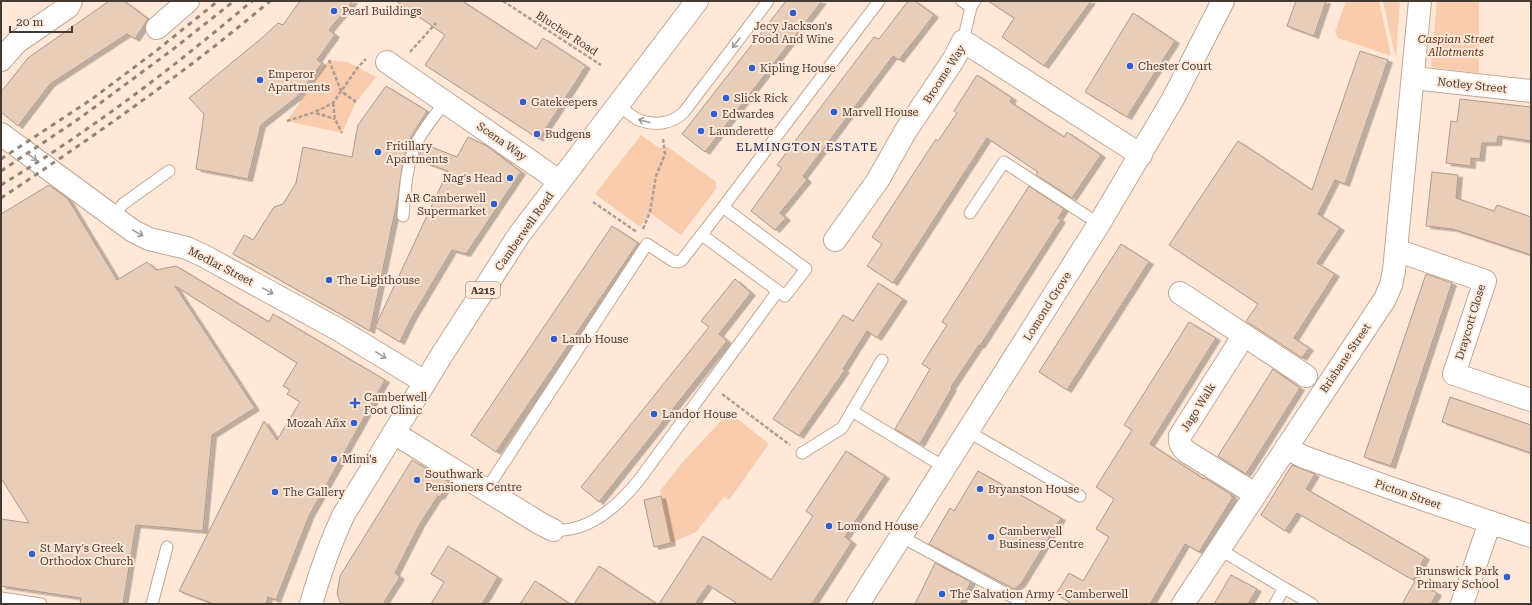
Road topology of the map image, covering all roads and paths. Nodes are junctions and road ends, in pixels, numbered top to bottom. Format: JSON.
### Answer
{"nodes":[{"id":1,"x":71,"y":1,"type":"edge"},
{"id":2,"x":188,"y":1,"type":"edge"},
{"id":3,"x":503,"y":1,"type":"edge"},
{"id":4,"x":697,"y":1,"type":"edge"},
{"id":5,"x":768,"y":1,"type":"edge"},
{"id":6,"x":879,"y":1,"type":"edge"},
{"id":7,"x":1223,"y":1,"type":"edge"},
{"id":8,"x":1420,"y":1,"type":"edge"},
{"id":9,"x":969,"y":3,"type":"edge"},
{"id":10,"x":436,"y":23,"type":"dead end"},
{"id":11,"x":157,"y":28,"type":"dead end"},
{"id":12,"x":963,"y":41,"type":"junction"},
{"id":13,"x":1,"y":60,"type":"edge"},
{"id":14,"x":329,"y":60,"type":"dead end"},
{"id":15,"x":391,"y":65,"type":"joint"},
{"id":16,"x":601,"y":65,"type":"dead end"},
{"id":17,"x":358,"y":67,"type":"dead end"},
{"id":18,"x":1413,"y":78,"type":"junction"},
{"id":19,"x":341,"y":91,"type":"junction"},
{"id":20,"x":1531,"y":91,"type":"edge"},
{"id":21,"x":356,"y":102,"type":"dead end"},
{"id":22,"x":445,"y":102,"type":"junction"},
{"id":23,"x":333,"y":103,"type":"junction"},
{"id":24,"x":618,"y":105,"type":"junction"},
{"id":25,"x":315,"y":112,"type":"junction"},
{"id":26,"x":335,"y":119,"type":"junction"},
{"id":27,"x":286,"y":121,"type":"dead end"},
{"id":28,"x":1,"y":134,"type":"edge"},
{"id":29,"x":342,"y":134,"type":"dead end"},
{"id":30,"x":663,"y":139,"type":"dead end"},
{"id":31,"x":1140,"y":155,"type":"junction"},
{"id":32,"x":169,"y":171,"type":"dead end"},
{"id":33,"x":559,"y":181,"type":"junction"},
{"id":34,"x":593,"y":202,"type":"dead end"},
{"id":35,"x":723,"y":207,"type":"junction"},
{"id":36,"x":970,"y":213,"type":"dead end"},
{"id":37,"x":402,"y":216,"type":"dead end"},
{"id":38,"x":113,"y":217,"type":"junction"},
{"id":39,"x":1099,"y":224,"type":"junction"},
{"id":40,"x":702,"y":235,"type":"junction"},
{"id":41,"x":835,"y":240,"type":"dead end"},
{"id":42,"x":1396,"y":250,"type":"junction"},
{"id":43,"x":778,"y":291,"type":"junction"},
{"id":44,"x":1180,"y":293,"type":"dead end"},
{"id":45,"x":1244,"y":335,"type":"junction"},
{"id":46,"x":882,"y":360,"type":"dead end"},
{"id":47,"x":1306,"y":376,"type":"dead end"},
{"id":48,"x":425,"y":382,"type":"junction"},
{"id":49,"x":710,"y":385,"type":"junction"},
{"id":50,"x":1531,"y":400,"type":"edge"},
{"id":51,"x":852,"y":411,"type":"junction"},
{"id":52,"x":967,"y":431,"type":"junction"},
{"id":53,"x":394,"y":433,"type":"junction"},
{"id":54,"x":1286,"y":448,"type":"junction"},
{"id":55,"x":802,"y":453,"type":"joint"},
{"id":56,"x":944,"y":467,"type":"junction"},
{"id":57,"x":486,"y":490,"type":"junction"},
{"id":58,"x":1255,"y":494,"type":"junction"},
{"id":59,"x":1080,"y":496,"type":"dead end"},
{"id":60,"x":1490,"y":522,"type":"junction"},
{"id":61,"x":553,"y":530,"type":"joint"},
{"id":62,"x":900,"y":536,"type":"junction"},
{"id":63,"x":1531,"y":536,"type":"edge"},
{"id":64,"x":167,"y":547,"type":"dead end"},
{"id":65,"x":1219,"y":549,"type":"junction"},
{"id":66,"x":1284,"y":588,"type":"junction"},
{"id":67,"x":1,"y":598,"type":"edge"},
{"id":68,"x":1020,"y":601,"type":"dead end"},
{"id":69,"x":41,"y":604,"type":"edge"},
{"id":70,"x":152,"y":604,"type":"edge"},
{"id":71,"x":311,"y":604,"type":"edge"},
{"id":72,"x":858,"y":604,"type":"edge"},
{"id":73,"x":1183,"y":604,"type":"edge"},
{"id":74,"x":1275,"y":604,"type":"edge"},
{"id":75,"x":1312,"y":604,"type":"edge"},
{"id":76,"x":1462,"y":604,"type":"edge"}],
"edges":[{"from":1,"to":13,"type":"street"},
{"from":2,"to":11,"type":"street"},
{"from":3,"to":16,"type":"path","name":"Blucher Road"},
{"from":4,"to":24,"type":"street","name":"Camberwell Road","number":"A215"},
{"from":5,"to":24,"type":"lane","one_way":true},
{"from":6,"to":35,"type":"lane"},
{"from":7,"to":31,"type":"street","name":"Lomond Grove"},
{"from":8,"to":18,"type":"street","name":"Brisbane Street"},
{"from":9,"to":12,"type":"lane"},
{"from":10,"to":15,"type":"path"},
{"from":12,"to":31,"type":"street","name":"Broome Way"},
{"from":12,"to":41,"type":"street","name":"Broome Way"},
{"from":14,"to":19,"type":"path"},
{"from":15,"to":22,"type":"street","name":"Scena Way"},
{"from":17,"to":19,"type":"path"},
{"from":18,"to":20,"type":"street","name":"Notley Street"},
{"from":18,"to":42,"type":"street","name":"Brisbane Street"},
{"from":19,"to":21,"type":"path"},
{"from":19,"to":23,"type":"path"},
{"from":22,"to":33,"type":"street","name":"Scena Way"},
{"from":22,"to":37,"type":"lane"},
{"from":23,"to":25,"type":"path"},
{"from":23,"to":26,"type":"path"},
{"from":24,"to":33,"type":"street","name":"Camberwell Road","number":"A215"},
{"from":25,"to":26,"type":"path"},
{"from":25,"to":27,"type":"path"},
{"from":26,"to":29,"type":"path"},
{"from":28,"to":38,"type":"street","name":"Medlar Street","one_way":true},
{"from":30,"to":34,"type":"path"},
{"from":31,"to":39,"type":"street","name":"Lomond Grove"},
{"from":32,"to":38,"type":"lane"},
{"from":33,"to":48,"type":"street","name":"Camberwell Road","number":"A215"},
{"from":35,"to":40,"type":"lane"},
{"from":35,"to":43,"type":"lane"},
{"from":36,"to":39,"type":"lane"},
{"from":38,"to":48,"type":"street","name":"Medlar Street","one_way":true},
{"from":39,"to":52,"type":"street","name":"Lomond Grove"},
{"from":40,"to":43,"type":"lane"},
{"from":40,"to":57,"type":"lane"},
{"from":42,"to":50,"type":"street","name":"Draycott Close"},
{"from":42,"to":54,"type":"street","name":"Brisbane Street"},
{"from":43,"to":49,"type":"lane"},
{"from":44,"to":45,"type":"street"},
{"from":45,"to":47,"type":"street"},
{"from":45,"to":58,"type":"street","name":"Jago Walk"},
{"from":46,"to":51,"type":"lane"},
{"from":48,"to":53,"type":"street","name":"Camberwell Road","number":"A215"},
{"from":49,"to":55,"type":"path"},
{"from":49,"to":61,"type":"lane"},
{"from":51,"to":55,"type":"lane"},
{"from":51,"to":56,"type":"lane"},
{"from":52,"to":56,"type":"street","name":"Lomond Grove"},
{"from":52,"to":59,"type":"lane"},
{"from":53,"to":57,"type":"street"},
{"from":53,"to":71,"type":"street","name":"Camberwell Road","number":"A215"},
{"from":54,"to":58,"type":"street","name":"Brisbane Street"},
{"from":54,"to":60,"type":"street","name":"Picton Street"},
{"from":56,"to":62,"type":"street","name":"Lomond Grove"},
{"from":57,"to":61,"type":"street"},
{"from":58,"to":65,"type":"street","name":"Brisbane Street"},
{"from":60,"to":63,"type":"street","name":"Picton Street"},
{"from":60,"to":76,"type":"street"},
{"from":62,"to":68,"type":"lane"},
{"from":62,"to":72,"type":"street","name":"Lomond Grove"},
{"from":64,"to":70,"type":"lane"},
{"from":65,"to":66,"type":"lane"},
{"from":65,"to":73,"type":"street","name":"Brisbane Street"},
{"from":66,"to":74,"type":"lane"},
{"from":66,"to":75,"type":"lane"},
{"from":67,"to":69,"type":"lane"}]}
